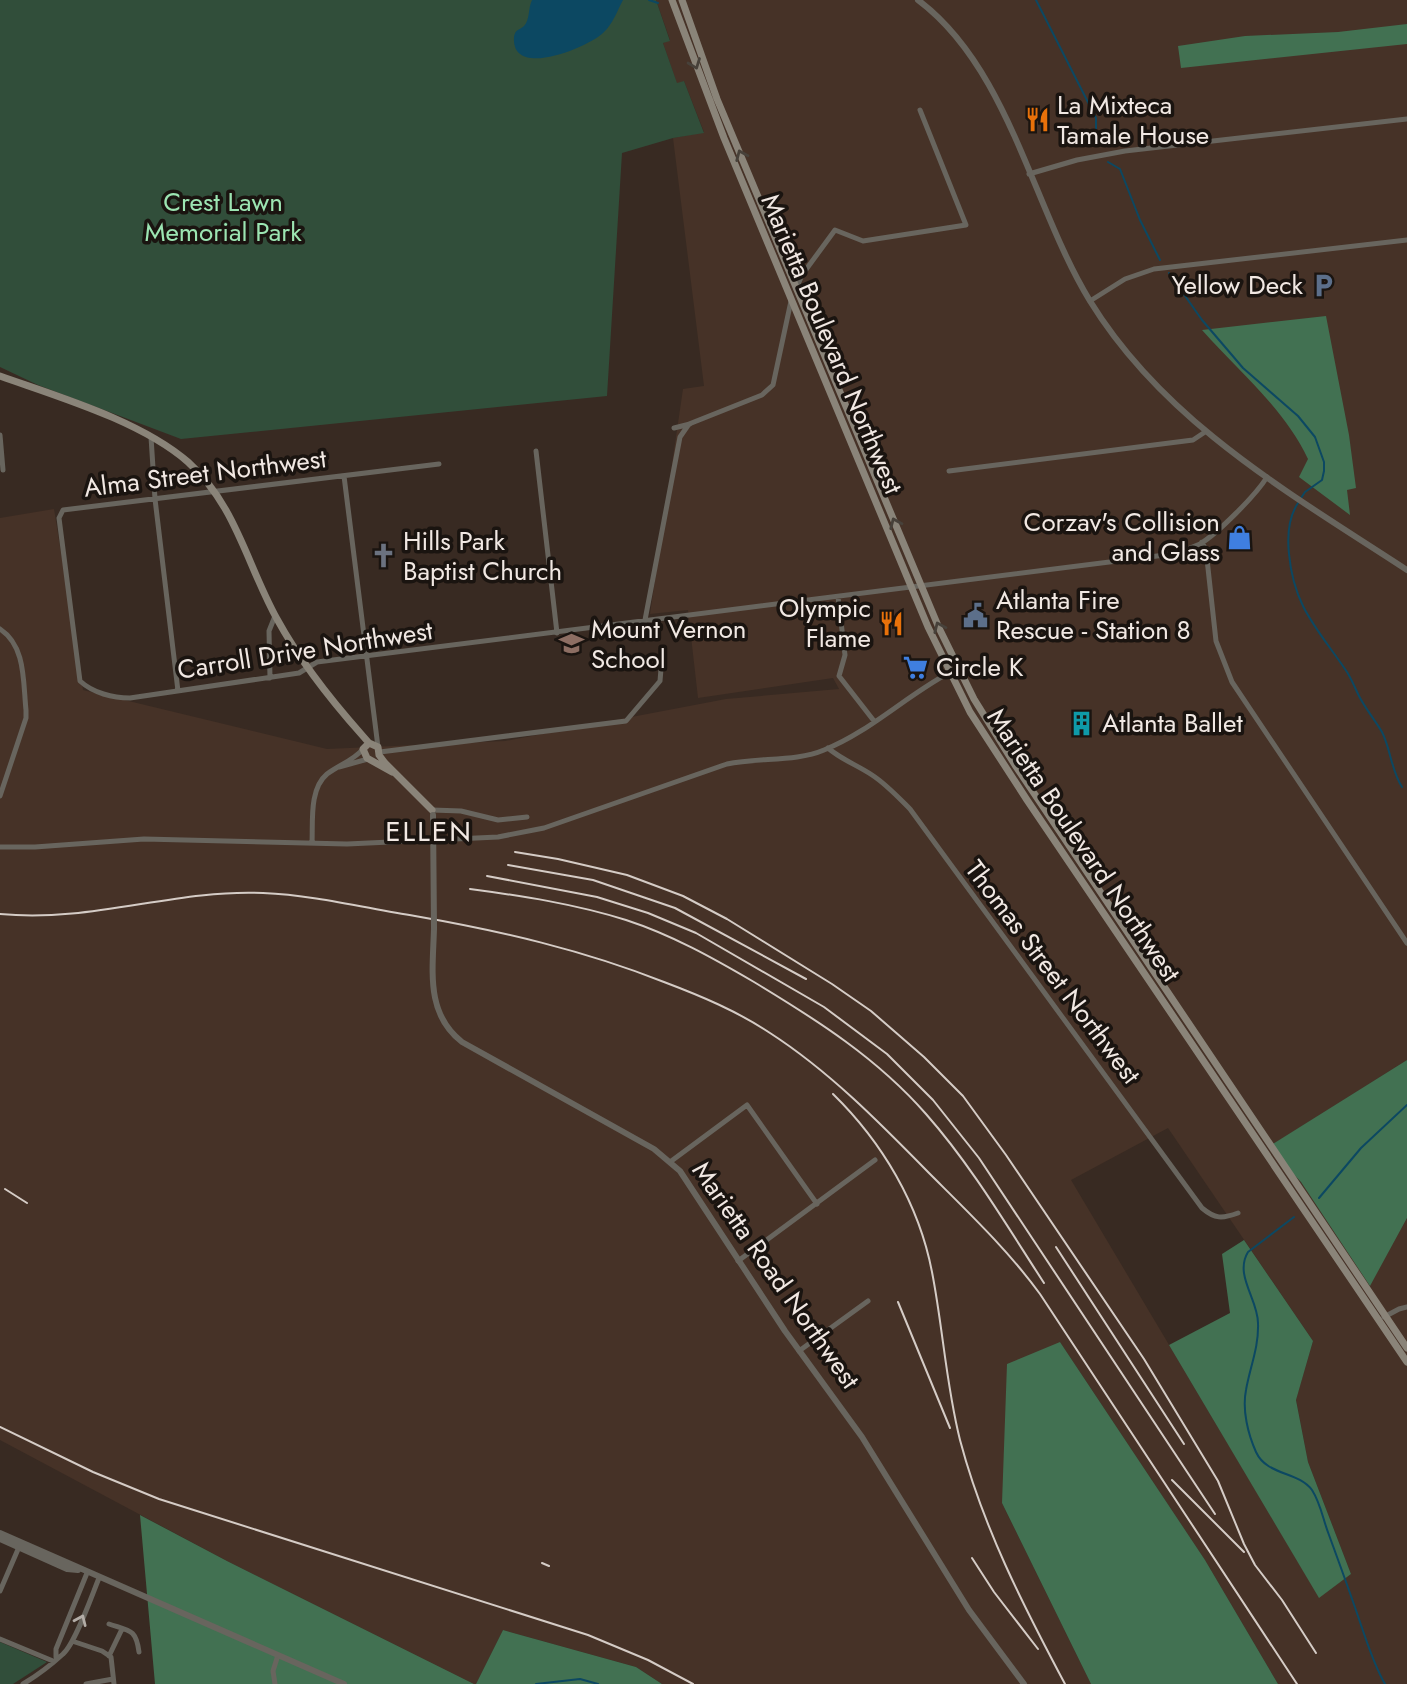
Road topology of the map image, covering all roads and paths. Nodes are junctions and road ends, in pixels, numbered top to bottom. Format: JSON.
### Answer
{"nodes":[{"id":1,"x":672,"y":0,"type":"edge"},
{"id":2,"x":682,"y":0,"type":"edge"},
{"id":3,"x":918,"y":0,"type":"edge"},
{"id":4,"x":920,"y":110,"type":"dead end"},
{"id":5,"x":1407,"y":119,"type":"edge"},
{"id":6,"x":1029,"y":174,"type":"junction"},
{"id":7,"x":1407,"y":240,"type":"edge"},
{"id":8,"x":796,"y":287,"type":"junction"},
{"id":9,"x":792,"y":300,"type":"junction"},
{"id":10,"x":1090,"y":301,"type":"junction"},
{"id":11,"x":0,"y":376,"type":"edge"},
{"id":12,"x":696,"y":422,"type":"junction"},
{"id":13,"x":674,"y":428,"type":"dead end"},
{"id":14,"x":1205,"y":432,"type":"junction"},
{"id":15,"x":0,"y":435,"type":"edge"},
{"id":16,"x":151,"y":437,"type":"junction"},
{"id":17,"x":536,"y":451,"type":"dead end"},
{"id":18,"x":439,"y":464,"type":"dead end"},
{"id":19,"x":3,"y":470,"type":"dead end"},
{"id":20,"x":949,"y":471,"type":"dead end"},
{"id":21,"x":346,"y":475,"type":"junction"},
{"id":22,"x":1267,"y":477,"type":"junction"},
{"id":23,"x":216,"y":492,"type":"junction"},
{"id":24,"x":155,"y":499,"type":"junction"},
{"id":25,"x":1202,"y":542,"type":"junction"},
{"id":26,"x":1407,"y":570,"type":"edge"},
{"id":27,"x":921,"y":586,"type":"junction"},
{"id":28,"x":911,"y":587,"type":"junction"},
{"id":29,"x":838,"y":597,"type":"junction"},
{"id":30,"x":275,"y":616,"type":"junction"},
{"id":31,"x":645,"y":620,"type":"junction"},
{"id":32,"x":0,"y":629,"type":"edge"},
{"id":33,"x":557,"y":633,"type":"junction"},
{"id":34,"x":367,"y":656,"type":"junction"},
{"id":35,"x":308,"y":668,"type":"junction"},
{"id":36,"x":958,"y":668,"type":"junction"},
{"id":37,"x":662,"y":669,"type":"dead end"},
{"id":38,"x":949,"y":673,"type":"junction"},
{"id":39,"x":270,"y":678,"type":"junction"},
{"id":40,"x":178,"y":691,"type":"junction"},
{"id":41,"x":111,"y":696,"type":"joint"},
{"id":42,"x":874,"y":721,"type":"junction"},
{"id":43,"x":372,"y":748,"type":"junction"},
{"id":44,"x":828,"y":748,"type":"junction"},
{"id":45,"x":369,"y":759,"type":"junction"},
{"id":46,"x":339,"y":767,"type":"junction"},
{"id":47,"x":396,"y":773,"type":"junction"},
{"id":48,"x":0,"y":796,"type":"edge"},
{"id":49,"x":433,"y":813,"type":"junction"},
{"id":50,"x":527,"y":817,"type":"dead end"},
{"id":51,"x":312,"y":843,"type":"junction"},
{"id":52,"x":0,"y":847,"type":"edge"},
{"id":53,"x":1407,"y":943,"type":"edge"},
{"id":54,"x":875,"y":1160,"type":"dead end"},
{"id":55,"x":670,"y":1162,"type":"junction"},
{"id":56,"x":817,"y":1204,"type":"junction"},
{"id":57,"x":1238,"y":1213,"type":"dead end"},
{"id":58,"x":738,"y":1261,"type":"junction"},
{"id":59,"x":868,"y":1301,"type":"dead end"},
{"id":60,"x":1407,"y":1307,"type":"edge"},
{"id":61,"x":1382,"y":1318,"type":"junction"},
{"id":62,"x":1407,"y":1348,"type":"edge"},
{"id":63,"x":799,"y":1351,"type":"junction"},
{"id":64,"x":1407,"y":1362,"type":"edge"},
{"id":65,"x":0,"y":1533,"type":"edge"},
{"id":66,"x":0,"y":1539,"type":"edge"},
{"id":67,"x":19,"y":1547,"type":"junction"},
{"id":68,"x":83,"y":1571,"type":"junction"},
{"id":69,"x":99,"y":1578,"type":"junction"},
{"id":70,"x":0,"y":1591,"type":"edge"},
{"id":71,"x":109,"y":1625,"type":"dead end"},
{"id":72,"x":122,"y":1629,"type":"junction"},
{"id":73,"x":0,"y":1639,"type":"edge"},
{"id":74,"x":72,"y":1641,"type":"junction"},
{"id":75,"x":139,"y":1652,"type":"dead end"},
{"id":76,"x":278,"y":1655,"type":"junction"},
{"id":77,"x":109,"y":1656,"type":"junction"},
{"id":78,"x":55,"y":1659,"type":"junction"},
{"id":79,"x":113,"y":1682,"type":"edge"},
{"id":80,"x":23,"y":1684,"type":"edge"},
{"id":81,"x":86,"y":1684,"type":"edge"},
{"id":82,"x":275,"y":1684,"type":"edge"},
{"id":83,"x":344,"y":1684,"type":"edge"},
{"id":84,"x":1024,"y":1684,"type":"edge"}],
"edges":[{"from":1,"to":9,"type":"main road","name":"Marietta Boulevard Northwest","one_way":true},
{"from":8,"to":2,"type":"main road","one_way":true},
{"from":3,"to":6,"type":"street"},
{"from":4,"to":8,"type":"street"},
{"from":5,"to":6,"type":"street"},
{"from":6,"to":10,"type":"street"},
{"from":7,"to":10,"type":"street"},
{"from":8,"to":9,"type":"street"},
{"from":27,"to":8,"type":"main road","one_way":true},
{"from":9,"to":12,"type":"street"},
{"from":9,"to":28,"type":"main road","name":"Marietta Boulevard Northwest"},
{"from":10,"to":14,"type":"street"},
{"from":11,"to":16,"type":"main road"},
{"from":12,"to":13,"type":"street"},
{"from":12,"to":31,"type":"street"},
{"from":14,"to":20,"type":"street"},
{"from":14,"to":22,"type":"street"},
{"from":15,"to":19,"type":"street"},
{"from":16,"to":23,"type":"main road"},
{"from":16,"to":24,"type":"street"},
{"from":17,"to":33,"type":"street"},
{"from":18,"to":21,"type":"street","name":"Alma Street Northwest"},
{"from":21,"to":23,"type":"street","name":"Alma Street Northwest"},
{"from":21,"to":34,"type":"street"},
{"from":22,"to":25,"type":"street","name":"Carroll Drive Northwest"},
{"from":22,"to":26,"type":"street"},
{"from":23,"to":24,"type":"street","name":"Alma Street Northwest"},
{"from":23,"to":30,"type":"main road"},
{"from":24,"to":40,"type":"street"},
{"from":24,"to":41,"type":"street","name":"Alma Street Northwest"},
{"from":25,"to":27,"type":"street","name":"Carroll Drive Northwest"},
{"from":25,"to":53,"type":"street"},
{"from":27,"to":28,"type":"street","name":"Carroll Drive Northwest"},
{"from":36,"to":27,"type":"main road","one_way":true},
{"from":28,"to":29,"type":"street","name":"Carroll Drive Northwest"},
{"from":28,"to":38,"type":"main road","name":"Marietta Boulevard Northwest"},
{"from":29,"to":31,"type":"street","name":"Carroll Drive Northwest"},
{"from":29,"to":42,"type":"street"},
{"from":30,"to":35,"type":"main road"},
{"from":30,"to":39,"type":"street"},
{"from":31,"to":33,"type":"street","name":"Carroll Drive Northwest"},
{"from":32,"to":48,"type":"street"},
{"from":33,"to":34,"type":"street","name":"Carroll Drive Northwest"},
{"from":34,"to":35,"type":"street","name":"Carroll Drive Northwest"},
{"from":34,"to":43,"type":"street"},
{"from":35,"to":39,"type":"street","name":"Carroll Drive Northwest"},
{"from":35,"to":43,"type":"main road"},
{"from":36,"to":38,"type":"street"},
{"from":36,"to":61,"type":"main road"},
{"from":37,"to":43,"type":"street"},
{"from":38,"to":42,"type":"street"},
{"from":38,"to":61,"type":"main road","name":"Marietta Boulevard Northwest"},
{"from":39,"to":40,"type":"street","name":"Carroll Drive Northwest"},
{"from":40,"to":41,"type":"street","name":"Carroll Drive Northwest"},
{"from":42,"to":44,"type":"street"},
{"from":43,"to":45,"type":"main road"},
{"from":43,"to":45,"type":"main road"},
{"from":43,"to":46,"type":"street"},
{"from":43,"to":47,"type":"main road"},
{"from":44,"to":51,"type":"street"},
{"from":44,"to":57,"type":"street","name":"Thomas Street Northwest"},
{"from":45,"to":46,"type":"street"},
{"from":45,"to":47,"type":"main road"},
{"from":46,"to":51,"type":"street"},
{"from":47,"to":49,"type":"main road"},
{"from":49,"to":50,"type":"street"},
{"from":49,"to":55,"type":"street","name":"Marietta Road Northwest","bridge":true},
{"from":51,"to":52,"type":"street"},
{"from":54,"to":56,"type":"street"},
{"from":55,"to":56,"type":"street"},
{"from":55,"to":58,"type":"street","name":"Marietta Road Northwest"},
{"from":56,"to":58,"type":"street"},
{"from":58,"to":63,"type":"street","name":"Marietta Road Northwest"},
{"from":59,"to":63,"type":"street"},
{"from":60,"to":61,"type":"street"},
{"from":61,"to":62,"type":"main road"},
{"from":61,"to":64,"type":"main road","name":"Marietta Boulevard Northwest"},
{"from":63,"to":84,"type":"street","name":"Marietta Road Northwest"},
{"from":65,"to":68,"type":"street"},
{"from":66,"to":67,"type":"street"},
{"from":67,"to":68,"type":"street"},
{"from":67,"to":70,"type":"street"},
{"from":68,"to":69,"type":"street"},
{"from":68,"to":78,"type":"street"},
{"from":74,"to":69,"type":"street","one_way":true},
{"from":69,"to":76,"type":"street"},
{"from":71,"to":72,"type":"street"},
{"from":72,"to":75,"type":"street"},
{"from":72,"to":77,"type":"street"},
{"from":73,"to":78,"type":"street"},
{"from":74,"to":77,"type":"street"},
{"from":74,"to":78,"type":"street"},
{"from":76,"to":82,"type":"street"},
{"from":76,"to":83,"type":"street"},
{"from":77,"to":79,"type":"street"},
{"from":78,"to":80,"type":"street"},
{"from":79,"to":81,"type":"street"}]}
